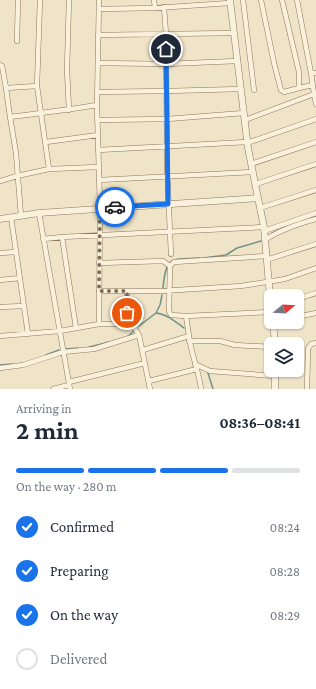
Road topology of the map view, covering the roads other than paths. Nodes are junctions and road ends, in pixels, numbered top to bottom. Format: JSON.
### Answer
{"nodes":[{"id":1,"x":18,"y":0,"type":"edge"},
{"id":2,"x":40,"y":0,"type":"edge"},
{"id":3,"x":69,"y":0,"type":"edge"},
{"id":4,"x":99,"y":0,"type":"edge"},
{"id":5,"x":154,"y":0,"type":"edge"},
{"id":6,"x":243,"y":0,"type":"edge"},
{"id":7,"x":261,"y":0,"type":"edge"},
{"id":8,"x":282,"y":0,"type":"edge"},
{"id":9,"x":297,"y":0,"type":"edge"},
{"id":10,"x":230,"y":2,"type":"edge"},
{"id":11,"x":164,"y":7,"type":"junction"},
{"id":12,"x":155,"y":8,"type":"junction"},
{"id":13,"x":99,"y":9,"type":"junction"},
{"id":14,"x":234,"y":33,"type":"junction"},
{"id":15,"x":166,"y":34,"type":"junction"},
{"id":16,"x":98,"y":35,"type":"junction"},
{"id":17,"x":17,"y":41,"type":"dead end"},
{"id":18,"x":237,"y":61,"type":"junction"},
{"id":19,"x":98,"y":63,"type":"junction"},
{"id":20,"x":166,"y":64,"type":"junction"},
{"id":21,"x":0,"y":65,"type":"edge"},
{"id":22,"x":314,"y":73,"type":"edge"},
{"id":23,"x":313,"y":84,"type":"junction"},
{"id":24,"x":37,"y":86,"type":"junction"},
{"id":25,"x":6,"y":88,"type":"junction"},
{"id":26,"x":299,"y":88,"type":"junction"},
{"id":27,"x":241,"y":89,"type":"junction"},
{"id":28,"x":254,"y":90,"type":"dead end"},
{"id":29,"x":97,"y":92,"type":"junction"},
{"id":30,"x":167,"y":92,"type":"junction"},
{"id":31,"x":315,"y":94,"type":"edge"},
{"id":32,"x":316,"y":104,"type":"edge"},
{"id":33,"x":97,"y":105,"type":"junction"},
{"id":34,"x":69,"y":110,"type":"junction"},
{"id":35,"x":41,"y":112,"type":"junction"},
{"id":36,"x":244,"y":113,"type":"junction"},
{"id":37,"x":10,"y":117,"type":"junction"},
{"id":38,"x":167,"y":119,"type":"junction"},
{"id":39,"x":316,"y":119,"type":"edge"},
{"id":40,"x":97,"y":120,"type":"junction"},
{"id":41,"x":245,"y":120,"type":"junction"},
{"id":42,"x":98,"y":135,"type":"junction"},
{"id":43,"x":46,"y":142,"type":"junction"},
{"id":44,"x":316,"y":142,"type":"edge"},
{"id":45,"x":247,"y":143,"type":"junction"},
{"id":46,"x":167,"y":146,"type":"junction"},
{"id":47,"x":98,"y":150,"type":"junction"},
{"id":48,"x":251,"y":164,"type":"junction"},
{"id":49,"x":316,"y":164,"type":"edge"},
{"id":50,"x":98,"y":167,"type":"junction"},
{"id":51,"x":49,"y":169,"type":"junction"},
{"id":52,"x":253,"y":172,"type":"junction"},
{"id":53,"x":17,"y":176,"type":"junction"},
{"id":54,"x":167,"y":176,"type":"junction"},
{"id":55,"x":99,"y":180,"type":"junction"},
{"id":56,"x":0,"y":181,"type":"edge"},
{"id":57,"x":256,"y":184,"type":"junction"},
{"id":58,"x":316,"y":190,"type":"edge"},
{"id":59,"x":258,"y":198,"type":"junction"},
{"id":60,"x":168,"y":204,"type":"junction"},
{"id":61,"x":100,"y":208,"type":"junction"},
{"id":62,"x":260,"y":208,"type":"junction"},
{"id":63,"x":316,"y":212,"type":"edge"},
{"id":64,"x":39,"y":213,"type":"junction"},
{"id":65,"x":21,"y":216,"type":"junction"},
{"id":66,"x":11,"y":217,"type":"junction"},
{"id":67,"x":0,"y":219,"type":"edge"},
{"id":68,"x":316,"y":219,"type":"edge"},
{"id":69,"x":264,"y":229,"type":"junction"},
{"id":70,"x":170,"y":232,"type":"junction"},
{"id":71,"x":100,"y":235,"type":"junction"},
{"id":72,"x":62,"y":236,"type":"junction"},
{"id":73,"x":44,"y":239,"type":"junction"},
{"id":74,"x":265,"y":240,"type":"junction"},
{"id":75,"x":316,"y":244,"type":"edge"},
{"id":76,"x":16,"y":252,"type":"junction"},
{"id":77,"x":0,"y":253,"type":"edge"},
{"id":78,"x":171,"y":254,"type":"dead end"},
{"id":79,"x":266,"y":258,"type":"junction"},
{"id":80,"x":99,"y":263,"type":"junction"},
{"id":81,"x":170,"y":266,"type":"junction"},
{"id":82,"x":316,"y":268,"type":"edge"},
{"id":83,"x":20,"y":278,"type":"junction"},
{"id":84,"x":0,"y":280,"type":"edge"},
{"id":85,"x":268,"y":282,"type":"junction"},
{"id":86,"x":269,"y":289,"type":"edge"},
{"id":87,"x":170,"y":290,"type":"junction"},
{"id":88,"x":99,"y":291,"type":"junction"},
{"id":89,"x":127,"y":291,"type":"junction"},
{"id":90,"x":316,"y":293,"type":"edge"},
{"id":91,"x":304,"y":297,"type":"edge"},
{"id":92,"x":24,"y":306,"type":"junction"},
{"id":93,"x":0,"y":307,"type":"edge"},
{"id":94,"x":264,"y":312,"type":"edge"},
{"id":95,"x":316,"y":313,"type":"edge"},
{"id":96,"x":186,"y":316,"type":"junction"},
{"id":97,"x":304,"y":316,"type":"edge"},
{"id":98,"x":99,"y":324,"type":"junction"},
{"id":99,"x":127,"y":324,"type":"junction"},
{"id":100,"x":76,"y":328,"type":"junction"},
{"id":101,"x":60,"y":331,"type":"junction"},
{"id":102,"x":28,"y":334,"type":"junction"},
{"id":103,"x":139,"y":335,"type":"junction"},
{"id":104,"x":0,"y":336,"type":"edge"},
{"id":105,"x":189,"y":339,"type":"junction"},
{"id":106,"x":316,"y":343,"type":"edge"},
{"id":107,"x":264,"y":347,"type":"edge"},
{"id":108,"x":143,"y":350,"type":"junction"},
{"id":109,"x":63,"y":352,"type":"junction"},
{"id":110,"x":145,"y":363,"type":"junction"},
{"id":111,"x":196,"y":366,"type":"junction"},
{"id":112,"x":0,"y":368,"type":"edge"},
{"id":113,"x":264,"y":373,"type":"edge"},
{"id":114,"x":275,"y":377,"type":"edge"},
{"id":115,"x":149,"y":381,"type":"junction"},
{"id":116,"x":69,"y":385,"type":"edge"},
{"id":117,"x":53,"y":389,"type":"edge"},
{"id":118,"x":150,"y":389,"type":"edge"},
{"id":119,"x":201,"y":389,"type":"edge"},
{"id":120,"x":275,"y":389,"type":"edge"},
{"id":121,"x":307,"y":389,"type":"edge"}],
"edges":[{"from":1,"to":17,"type":"street"},
{"from":2,"to":24,"type":"street"},
{"from":3,"to":34,"type":"street"},
{"from":4,"to":13,"type":"street"},
{"from":5,"to":12,"type":"street"},
{"from":6,"to":28,"type":"street"},
{"from":7,"to":26,"type":"street"},
{"from":8,"to":26,"type":"street"},
{"from":9,"to":22,"type":"street"},
{"from":10,"to":11,"type":"street"},
{"from":10,"to":14,"type":"street"},
{"from":11,"to":12,"type":"street"},
{"from":11,"to":15,"type":"street"},
{"from":12,"to":13,"type":"street"},
{"from":13,"to":16,"type":"street"},
{"from":14,"to":15,"type":"street"},
{"from":14,"to":18,"type":"street"},
{"from":15,"to":16,"type":"street"},
{"from":15,"to":20,"type":"street"},
{"from":16,"to":19,"type":"street"},
{"from":18,"to":20,"type":"street"},
{"from":18,"to":27,"type":"street"},
{"from":19,"to":20,"type":"street"},
{"from":19,"to":29,"type":"street"},
{"from":20,"to":30,"type":"street"},
{"from":21,"to":25,"type":"street"},
{"from":22,"to":23,"type":"street"},
{"from":23,"to":26,"type":"street"},
{"from":23,"to":31,"type":"street"},
{"from":24,"to":25,"type":"street"},
{"from":24,"to":35,"type":"street"},
{"from":25,"to":37,"type":"street"},
{"from":27,"to":30,"type":"street"},
{"from":27,"to":36,"type":"street"},
{"from":29,"to":30,"type":"street"},
{"from":29,"to":33,"type":"street"},
{"from":30,"to":38,"type":"street"},
{"from":31,"to":32,"type":"street"},
{"from":31,"to":41,"type":"street"},
{"from":33,"to":34,"type":"street"},
{"from":33,"to":40,"type":"street"},
{"from":34,"to":35,"type":"street"},
{"from":35,"to":37,"type":"street"},
{"from":35,"to":43,"type":"street"},
{"from":36,"to":38,"type":"street"},
{"from":36,"to":41,"type":"street"},
{"from":37,"to":53,"type":"street"},
{"from":38,"to":40,"type":"street"},
{"from":38,"to":46,"type":"street"},
{"from":39,"to":45,"type":"street"},
{"from":40,"to":42,"type":"street"},
{"from":41,"to":45,"type":"street"},
{"from":42,"to":43,"type":"street"},
{"from":42,"to":47,"type":"street"},
{"from":43,"to":51,"type":"street"},
{"from":44,"to":48,"type":"street"},
{"from":45,"to":46,"type":"street"},
{"from":45,"to":48,"type":"street"},
{"from":46,"to":47,"type":"street"},
{"from":46,"to":54,"type":"street"},
{"from":47,"to":50,"type":"street"},
{"from":48,"to":52,"type":"street"},
{"from":49,"to":57,"type":"street"},
{"from":50,"to":51,"type":"street"},
{"from":50,"to":55,"type":"street"},
{"from":51,"to":53,"type":"street"},
{"from":52,"to":54,"type":"street"},
{"from":52,"to":57,"type":"street"},
{"from":53,"to":56,"type":"street"},
{"from":53,"to":65,"type":"street"},
{"from":54,"to":55,"type":"street"},
{"from":54,"to":60,"type":"street"},
{"from":55,"to":61,"type":"street"},
{"from":57,"to":59,"type":"street"},
{"from":58,"to":62,"type":"street"},
{"from":59,"to":60,"type":"street"},
{"from":59,"to":62,"type":"street"},
{"from":60,"to":61,"type":"street"},
{"from":60,"to":70,"type":"street"},
{"from":61,"to":64,"type":"street"},
{"from":61,"to":71,"type":"street"},
{"from":62,"to":69,"type":"street"},
{"from":63,"to":69,"type":"street"},
{"from":64,"to":65,"type":"street"},
{"from":64,"to":73,"type":"street"},
{"from":65,"to":66,"type":"street"},
{"from":66,"to":67,"type":"street"},
{"from":66,"to":76,"type":"street"},
{"from":68,"to":74,"type":"street"},
{"from":69,"to":70,"type":"street"},
{"from":69,"to":74,"type":"street"},
{"from":70,"to":71,"type":"street"},
{"from":70,"to":78,"type":"street"},
{"from":71,"to":72,"type":"street"},
{"from":71,"to":80,"type":"street"},
{"from":72,"to":73,"type":"street"},
{"from":72,"to":100,"type":"street"},
{"from":73,"to":101,"type":"street"},
{"from":74,"to":79,"type":"street"},
{"from":75,"to":79,"type":"street"},
{"from":76,"to":77,"type":"street"},
{"from":76,"to":83,"type":"street"},
{"from":79,"to":81,"type":"street"},
{"from":79,"to":85,"type":"street"},
{"from":80,"to":81,"type":"street"},
{"from":80,"to":88,"type":"street"},
{"from":81,"to":87,"type":"street"},
{"from":82,"to":85,"type":"street"},
{"from":83,"to":84,"type":"street"},
{"from":83,"to":92,"type":"street"},
{"from":85,"to":86,"type":"street"},
{"from":85,"to":87,"type":"street"},
{"from":87,"to":89,"type":"street"},
{"from":87,"to":96,"type":"street"},
{"from":88,"to":89,"type":"street"},
{"from":88,"to":98,"type":"street"},
{"from":89,"to":99,"type":"street"},
{"from":90,"to":91,"type":"street"},
{"from":92,"to":93,"type":"street"},
{"from":92,"to":102,"type":"street"},
{"from":94,"to":96,"type":"street"},
{"from":95,"to":97,"type":"street"},
{"from":96,"to":105,"type":"street"},
{"from":98,"to":99,"type":"street"},
{"from":98,"to":100,"type":"street"},
{"from":99,"to":103,"type":"street"},
{"from":100,"to":101,"type":"street"},
{"from":101,"to":102,"type":"street"},
{"from":101,"to":109,"type":"street"},
{"from":102,"to":104,"type":"street"},
{"from":103,"to":108,"type":"street"},
{"from":103,"to":109,"type":"street"},
{"from":105,"to":107,"type":"street"},
{"from":105,"to":108,"type":"street"},
{"from":105,"to":111,"type":"street"},
{"from":106,"to":121,"type":"street"},
{"from":108,"to":110,"type":"street"},
{"from":109,"to":112,"type":"street"},
{"from":109,"to":116,"type":"street"},
{"from":110,"to":115,"type":"street"},
{"from":110,"to":116,"type":"street"},
{"from":111,"to":113,"type":"street"},
{"from":111,"to":115,"type":"street"},
{"from":111,"to":119,"type":"street"},
{"from":114,"to":120,"type":"street"},
{"from":115,"to":118,"type":"street"},
{"from":116,"to":117,"type":"street"}]}
